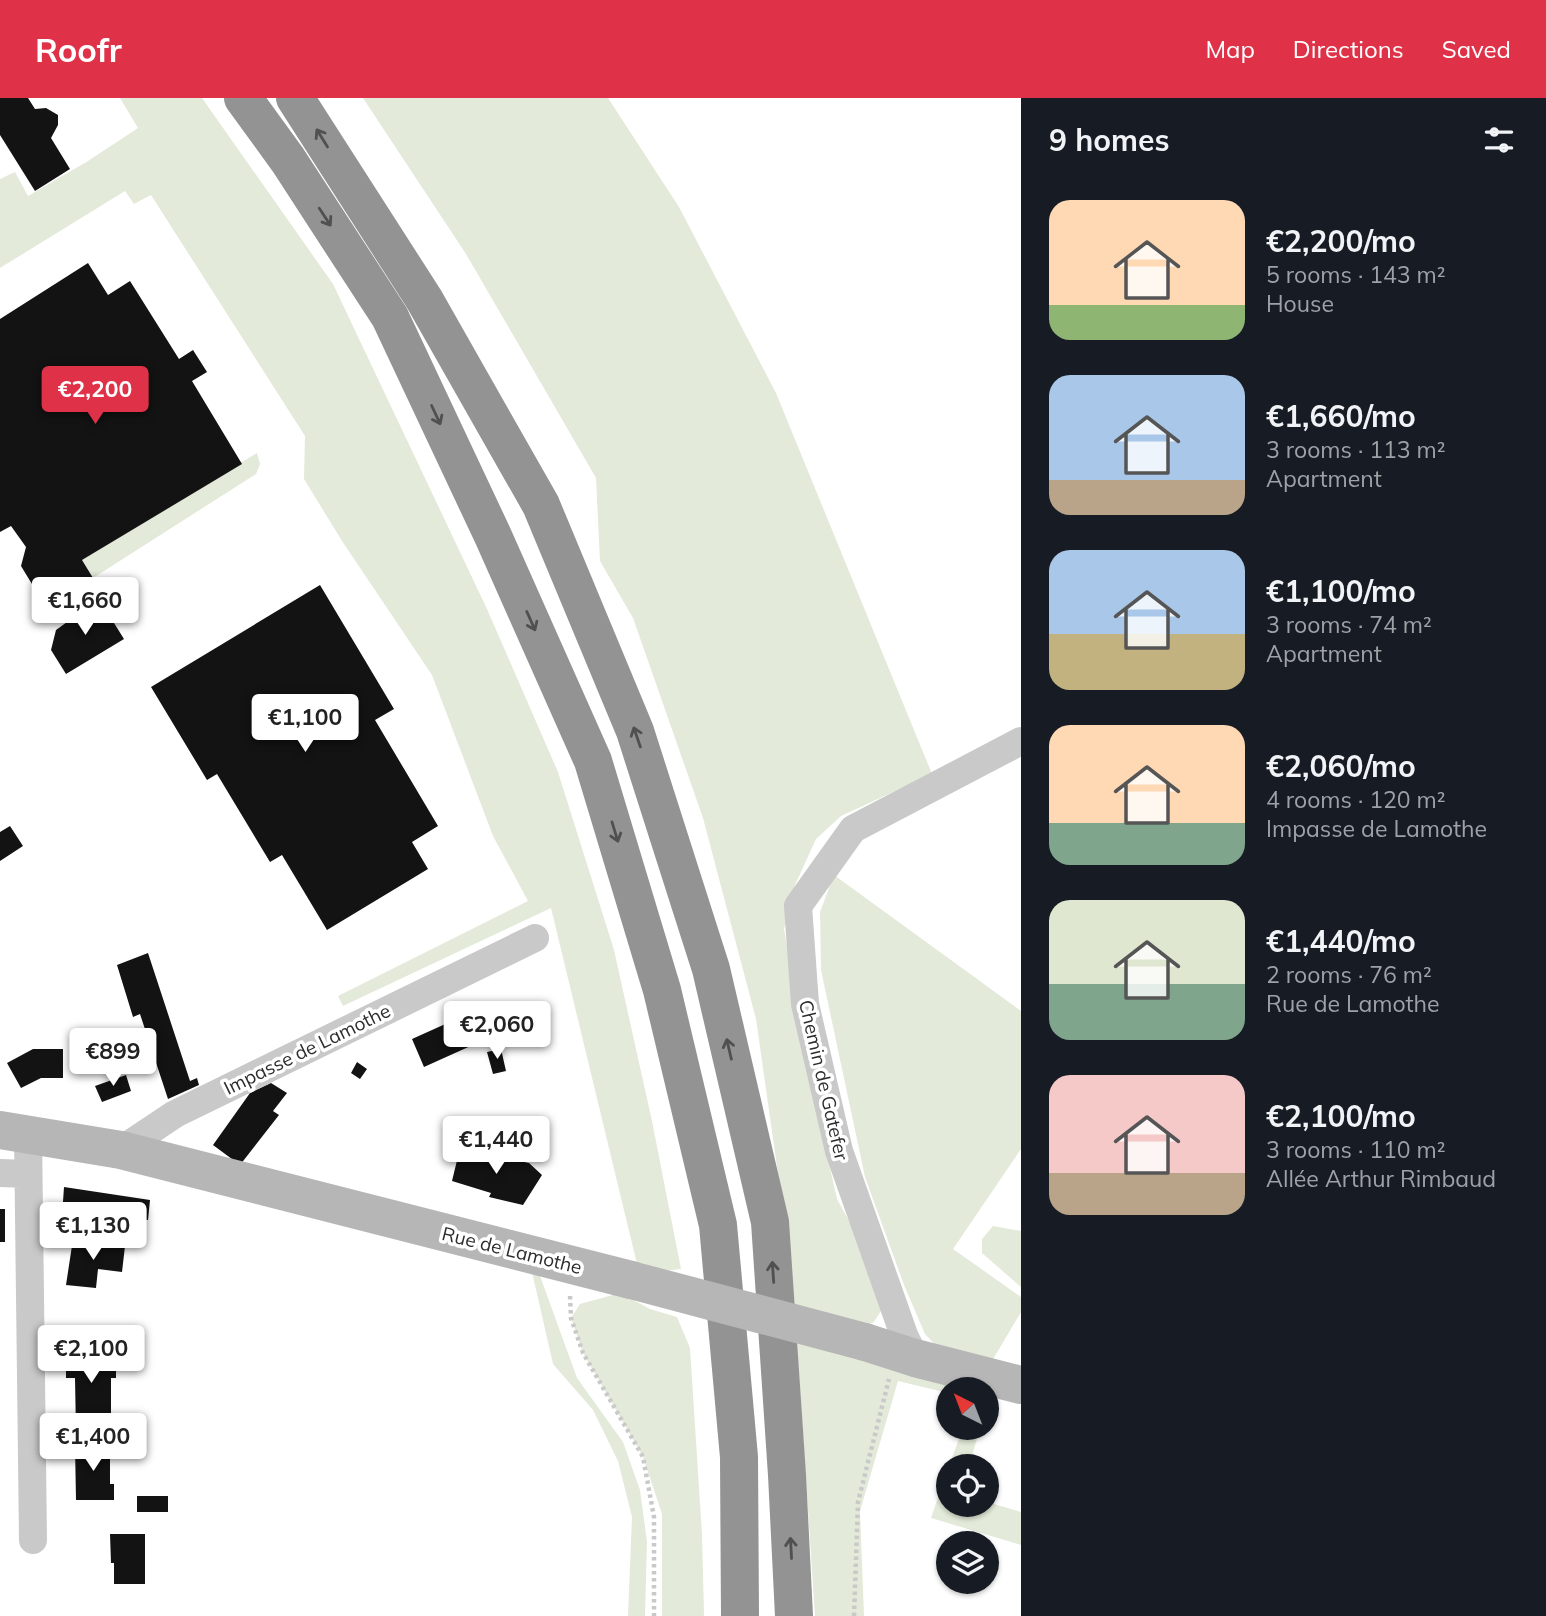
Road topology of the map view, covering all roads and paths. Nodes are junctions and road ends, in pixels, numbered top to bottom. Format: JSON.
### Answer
{"nodes":[{"id":1,"x":243,"y":98,"type":"edge"},
{"id":2,"x":295,"y":98,"type":"edge"},
{"id":3,"x":1021,"y":741,"type":"edge"},
{"id":4,"x":535,"y":938,"type":"dead end"},
{"id":5,"x":14,"y":1131,"type":"edge"},
{"id":6,"x":121,"y":1150,"type":"junction"},
{"id":7,"x":0,"y":1173,"type":"edge"},
{"id":8,"x":28,"y":1174,"type":"junction"},
{"id":9,"x":569,"y":1264,"type":"junction"},
{"id":10,"x":892,"y":1350,"type":"junction"},
{"id":11,"x":1021,"y":1385,"type":"edge"},
{"id":12,"x":33,"y":1540,"type":"dead end"},
{"id":13,"x":654,"y":1616,"type":"edge"},
{"id":14,"x":740,"y":1616,"type":"edge"},
{"id":15,"x":794,"y":1616,"type":"edge"},
{"id":16,"x":854,"y":1616,"type":"edge"}],
"edges":[{"from":1,"to":14,"type":"highway","one_way":true},
{"from":15,"to":2,"type":"highway","one_way":true},
{"from":3,"to":10,"type":"street","name":"Chemin de Gatefer"},
{"from":4,"to":6,"type":"street","name":"Impasse de Lamothe"},
{"from":5,"to":6,"type":"street","name":"Rue de Lamothe"},
{"from":5,"to":8,"type":"street"},
{"from":6,"to":9,"type":"street","name":"Rue de Lamothe"},
{"from":7,"to":8,"type":"street"},
{"from":8,"to":12,"type":"street"},
{"from":9,"to":10,"type":"street","name":"Rue de Lamothe","bridge":true},
{"from":9,"to":13,"type":"path"},
{"from":10,"to":11,"type":"street","name":"Rue de Lamothe"},
{"from":10,"to":16,"type":"path"}]}
